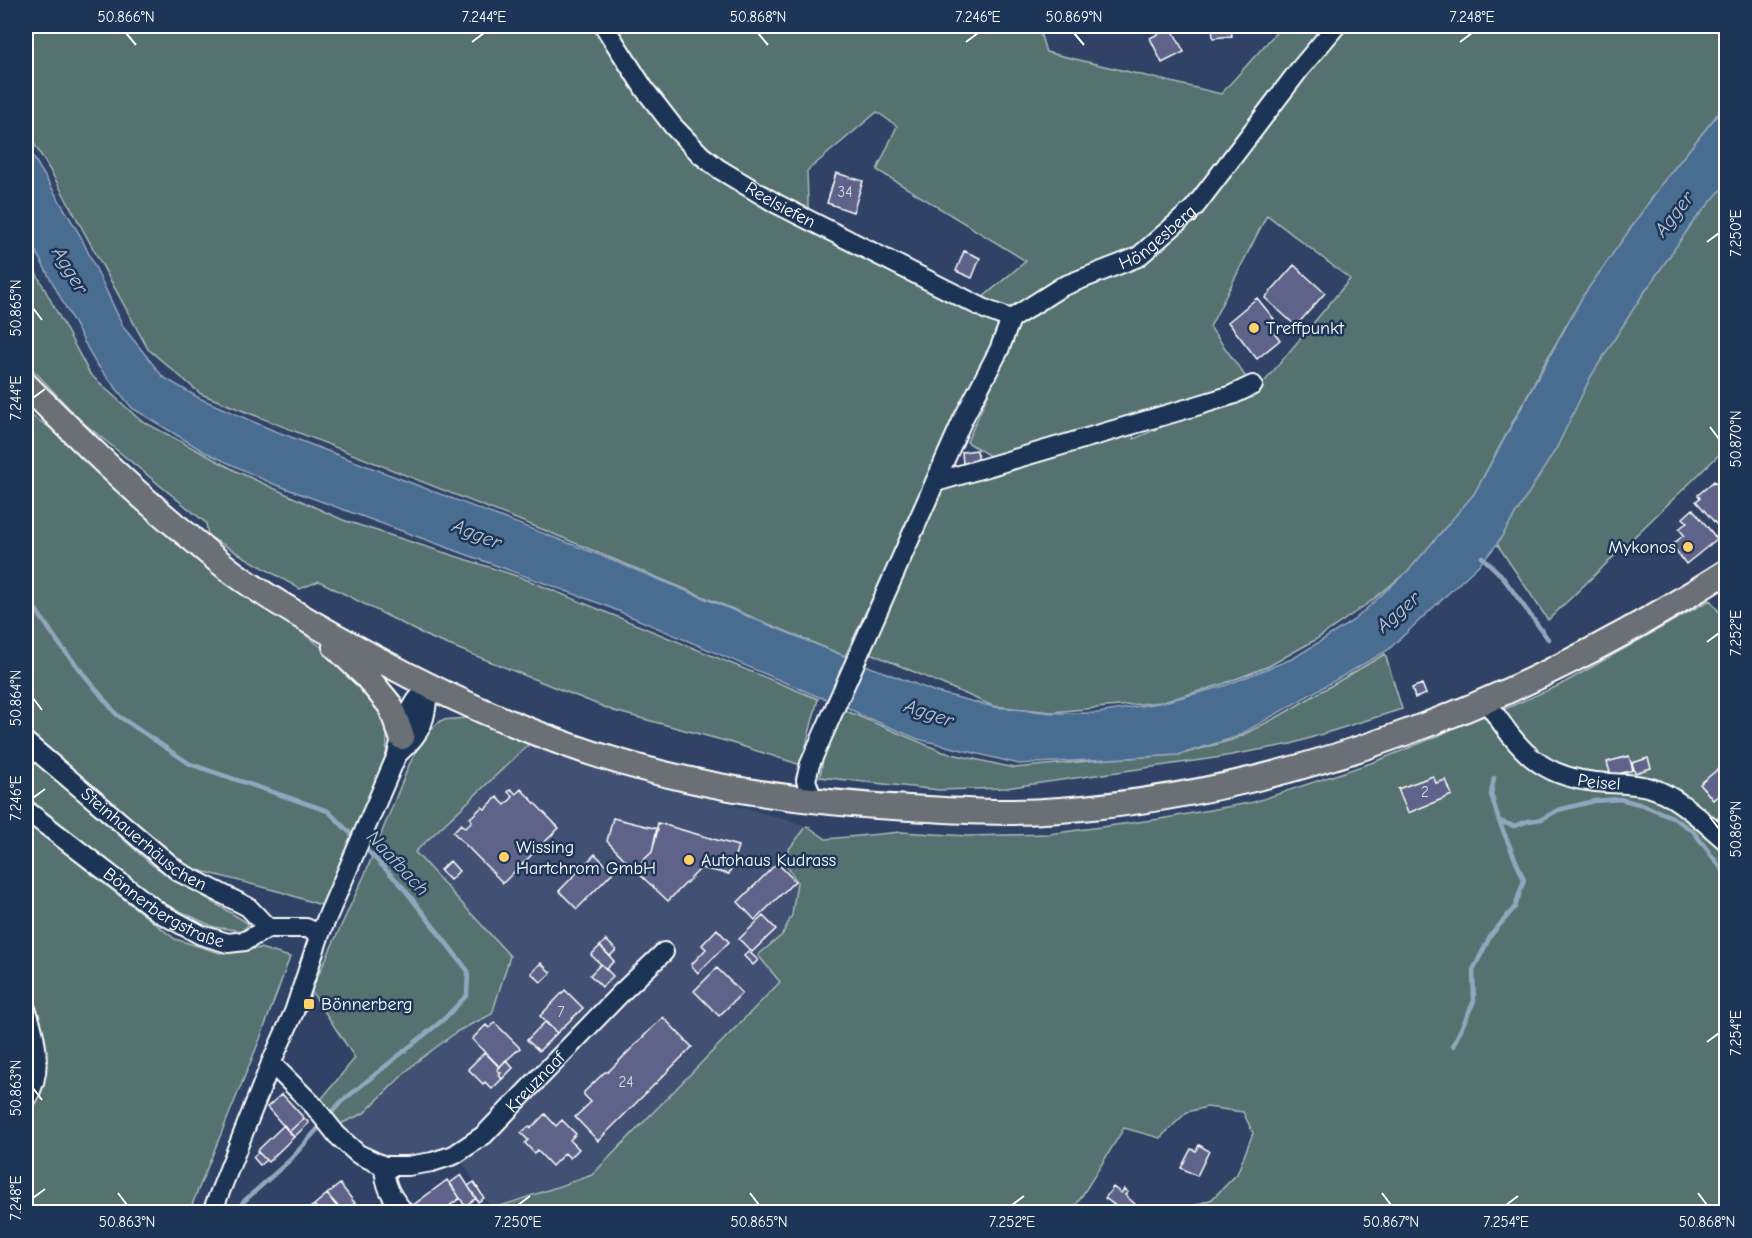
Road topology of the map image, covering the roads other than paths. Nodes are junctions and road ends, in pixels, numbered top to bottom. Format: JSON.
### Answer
{"nodes":[{"id":1,"x":604,"y":26,"type":"edge"},
{"id":2,"x":1336,"y":26,"type":"edge"},
{"id":3,"x":1011,"y":319,"type":"junction"},
{"id":4,"x":26,"y":385,"type":"edge"},
{"id":5,"x":1253,"y":385,"type":"dead end"},
{"id":6,"x":936,"y":482,"type":"junction"},
{"id":7,"x":1726,"y":572,"type":"edge"},
{"id":8,"x":311,"y":624,"type":"junction"},
{"id":9,"x":428,"y":686,"type":"junction"},
{"id":10,"x":1486,"y":701,"type":"junction"},
{"id":11,"x":26,"y":742,"type":"edge"},
{"id":12,"x":400,"y":746,"type":"junction"},
{"id":13,"x":813,"y":801,"type":"junction"},
{"id":14,"x":26,"y":810,"type":"edge"},
{"id":15,"x":1726,"y":841,"type":"edge"},
{"id":16,"x":268,"y":928,"type":"junction"},
{"id":17,"x":320,"y":934,"type":"junction"},
{"id":18,"x":664,"y":952,"type":"dead end"},
{"id":19,"x":26,"y":1009,"type":"edge"},
{"id":20,"x":271,"y":1063,"type":"junction"},
{"id":21,"x":555,"y":1079,"type":"dead end"},
{"id":22,"x":532,"y":1084,"type":"junction"},
{"id":23,"x":26,"y":1100,"type":"edge"},
{"id":24,"x":384,"y":1166,"type":"junction"},
{"id":25,"x":212,"y":1212,"type":"edge"},
{"id":26,"x":404,"y":1212,"type":"edge"}],
"edges":[{"from":1,"to":3,"type":"street","name":"Reelsiefen"},
{"from":2,"to":3,"type":"street","name":"Höngesberg"},
{"from":3,"to":6,"type":"street"},
{"from":4,"to":8,"type":"main road"},
{"from":5,"to":6,"type":"street"},
{"from":6,"to":13,"type":"street"},
{"from":7,"to":10,"type":"main road"},
{"from":8,"to":9,"type":"main road"},
{"from":8,"to":12,"type":"main road"},
{"from":9,"to":12,"type":"street"},
{"from":9,"to":13,"type":"main road"},
{"from":10,"to":13,"type":"main road"},
{"from":10,"to":15,"type":"street","name":"Peisel"},
{"from":11,"to":16,"type":"street","name":"Steinhauerhäuschen"},
{"from":12,"to":17,"type":"street"},
{"from":14,"to":16,"type":"street","name":"Bönnerbergstraße"},
{"from":16,"to":17,"type":"street","name":"Bönnerbergstraße"},
{"from":17,"to":20,"type":"street"},
{"from":18,"to":22,"type":"street","name":"Kreuznaaf"},
{"from":19,"to":23,"type":"street"},
{"from":20,"to":24,"type":"street","name":"Kreuznaaf"},
{"from":20,"to":25,"type":"street"},
{"from":21,"to":22,"type":"street"},
{"from":22,"to":24,"type":"street","name":"Kreuznaaf"},
{"from":24,"to":26,"type":"street"}]}
